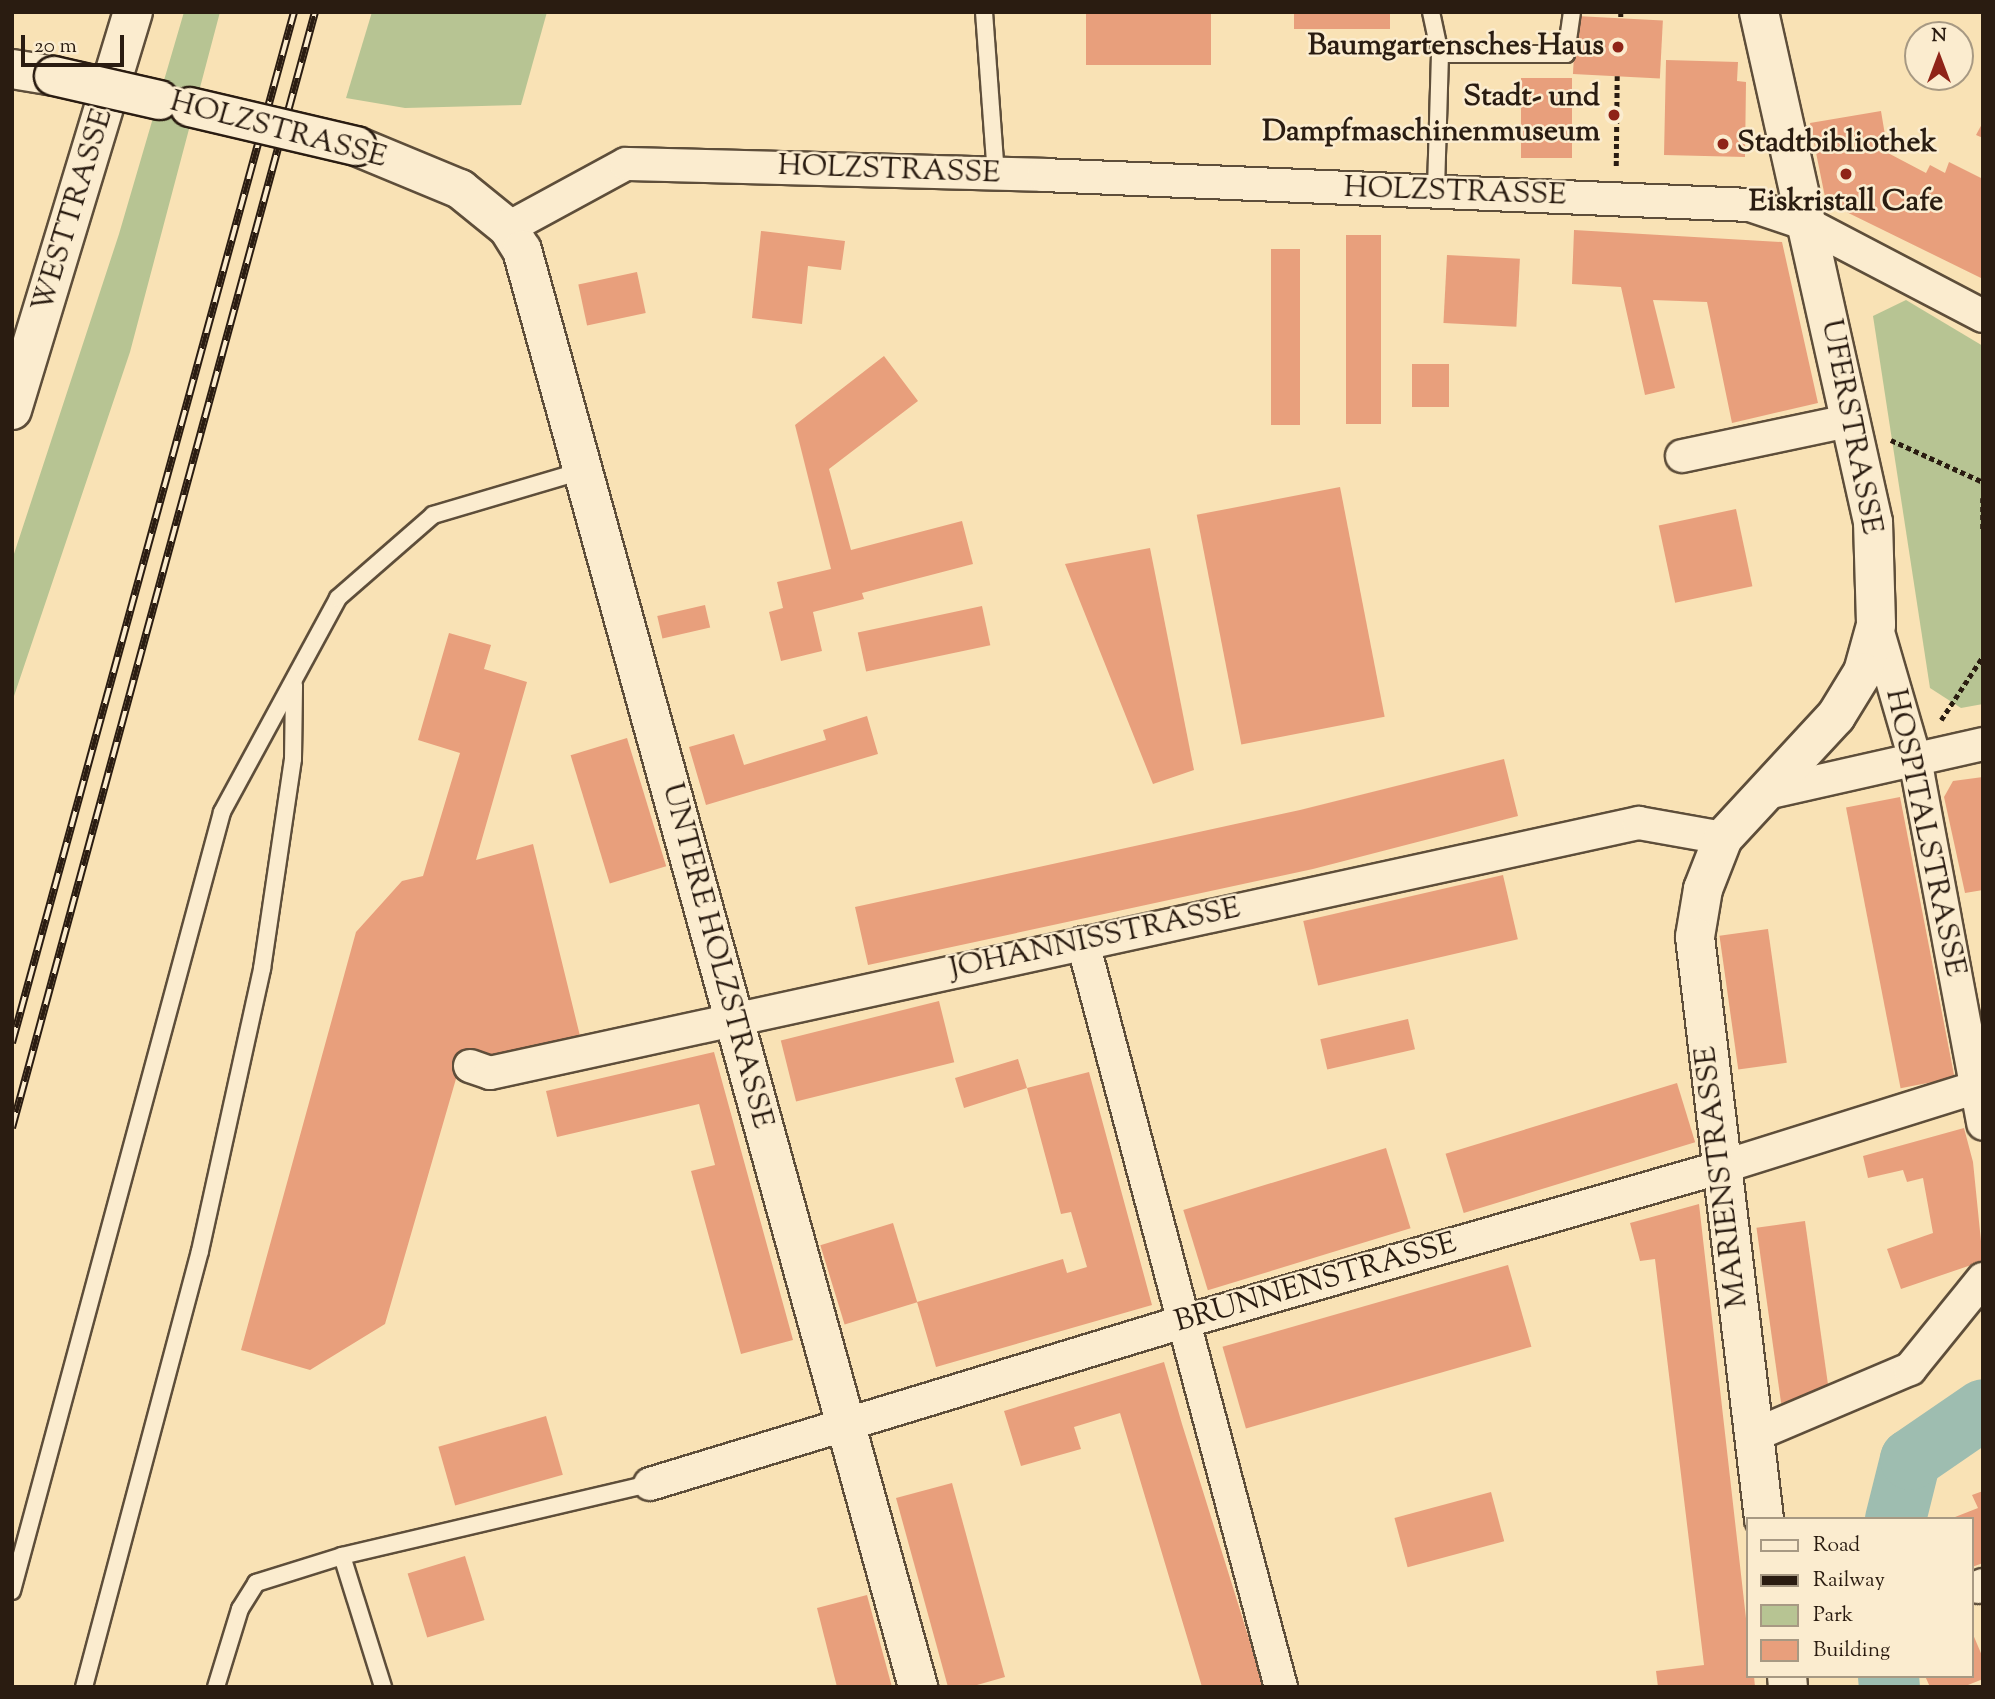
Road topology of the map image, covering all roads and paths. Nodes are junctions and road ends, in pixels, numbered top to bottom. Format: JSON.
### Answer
{"nodes":[{"id":1,"x":133,"y":12,"type":"edge"},
{"id":2,"x":984,"y":12,"type":"edge"},
{"id":3,"x":1430,"y":12,"type":"edge"},
{"id":4,"x":1572,"y":12,"type":"edge"},
{"id":5,"x":1759,"y":12,"type":"edge"},
{"id":6,"x":1440,"y":54,"type":"junction"},
{"id":7,"x":12,"y":69,"type":"edge"},
{"id":8,"x":1617,"y":76,"type":"dead end"},
{"id":9,"x":996,"y":174,"type":"junction"},
{"id":10,"x":1437,"y":192,"type":"junction"},
{"id":11,"x":1615,"y":199,"type":"junction"},
{"id":12,"x":1809,"y":225,"type":"junction"},
{"id":13,"x":508,"y":228,"type":"junction"},
{"id":14,"x":1983,"y":316,"type":"edge"},
{"id":15,"x":12,"y":410,"type":"edge"},
{"id":16,"x":1848,"y":421,"type":"junction"},
{"id":17,"x":1682,"y":456,"type":"dead end"},
{"id":18,"x":582,"y":471,"type":"junction"},
{"id":19,"x":1983,"y":482,"type":"edge"},
{"id":20,"x":1983,"y":498,"type":"edge"},
{"id":21,"x":1983,"y":530,"type":"edge"},
{"id":22,"x":1876,"y":625,"type":"junction"},
{"id":23,"x":1983,"y":656,"type":"edge"},
{"id":24,"x":294,"y":680,"type":"junction"},
{"id":25,"x":1983,"y":744,"type":"edge"},
{"id":26,"x":1915,"y":759,"type":"junction"},
{"id":27,"x":1766,"y":793,"type":"junction"},
{"id":28,"x":1723,"y":838,"type":"junction"},
{"id":29,"x":1083,"y":943,"type":"junction"},
{"id":30,"x":733,"y":1017,"type":"junction"},
{"id":31,"x":470,"y":1066,"type":"dead end"},
{"id":32,"x":1979,"y":1087,"type":"edge"},
{"id":33,"x":1983,"y":1124,"type":"edge"},
{"id":34,"x":1722,"y":1167,"type":"junction"},
{"id":35,"x":1983,"y":1279,"type":"edge"},
{"id":36,"x":1183,"y":1322,"type":"junction"},
{"id":37,"x":846,"y":1426,"type":"junction"},
{"id":38,"x":1752,"y":1436,"type":"junction"},
{"id":39,"x":650,"y":1484,"type":"joint"},
{"id":40,"x":1764,"y":1517,"type":"edge"},
{"id":41,"x":342,"y":1556,"type":"junction"},
{"id":42,"x":12,"y":1591,"type":"edge"},
{"id":43,"x":84,"y":1687,"type":"edge"},
{"id":44,"x":215,"y":1687,"type":"edge"},
{"id":45,"x":383,"y":1687,"type":"edge"},
{"id":46,"x":918,"y":1687,"type":"edge"},
{"id":47,"x":1281,"y":1687,"type":"edge"}],
"edges":[{"from":1,"to":15,"type":"street","name":"WESTTRASSE"},
{"from":2,"to":9,"type":"lane"},
{"from":3,"to":6,"type":"lane"},
{"from":4,"to":6,"type":"lane"},
{"from":5,"to":12,"type":"street","name":"UFERSTRASSE"},
{"from":6,"to":10,"type":"lane"},
{"from":7,"to":13,"type":"street","name":"HOLZSTRASSE","bridge":true},
{"from":8,"to":11,"type":"path"},
{"from":9,"to":10,"type":"street","name":"HOLZSTRASSE"},
{"from":9,"to":13,"type":"street","name":"HOLZSTRASSE"},
{"from":10,"to":11,"type":"street","name":"HOLZSTRASSE"},
{"from":11,"to":12,"type":"street","name":"HOLZSTRASSE"},
{"from":12,"to":14,"type":"street","name":"HOLZSTRASSE"},
{"from":12,"to":16,"type":"street","name":"UFERSTRASSE"},
{"from":13,"to":18,"type":"street","name":"UNTERE HOLZSTRASSE"},
{"from":16,"to":17,"type":"street"},
{"from":16,"to":19,"type":"path"},
{"from":16,"to":22,"type":"street","name":"UFERSTRASSE"},
{"from":18,"to":24,"type":"lane"},
{"from":18,"to":30,"type":"street","name":"UNTERE HOLZSTRASSE"},
{"from":20,"to":21,"type":"path"},
{"from":22,"to":26,"type":"street","name":"HOSPITALSTRASSE"},
{"from":22,"to":27,"type":"street","name":"UFERSTRASSE"},
{"from":23,"to":26,"type":"path"},
{"from":24,"to":42,"type":"lane"},
{"from":24,"to":43,"type":"lane"},
{"from":25,"to":26,"type":"street"},
{"from":26,"to":27,"type":"street"},
{"from":26,"to":32,"type":"street","name":"HOSPITALSTRASSE"},
{"from":27,"to":28,"type":"street","name":"UFERSTRASSE"},
{"from":28,"to":29,"type":"street","name":"JOHANNISSTRASSE"},
{"from":28,"to":34,"type":"street","name":"MARIENSTRASSE"},
{"from":29,"to":30,"type":"street","name":"JOHANNISSTRASSE"},
{"from":29,"to":36,"type":"street"},
{"from":30,"to":31,"type":"street","name":"JOHANNISSTRASSE"},
{"from":30,"to":37,"type":"street","name":"UNTERE HOLZSTRASSE"},
{"from":32,"to":33,"type":"street","name":"HOSPITALSTRASSE"},
{"from":32,"to":34,"type":"street","name":"BRUNNENSTRASSE"},
{"from":34,"to":36,"type":"street","name":"BRUNNENSTRASSE"},
{"from":34,"to":38,"type":"street","name":"MARIENSTRASSE"},
{"from":35,"to":38,"type":"street"},
{"from":36,"to":37,"type":"street","name":"BRUNNENSTRASSE"},
{"from":36,"to":47,"type":"street"},
{"from":37,"to":39,"type":"street","name":"BRUNNENSTRASSE"},
{"from":37,"to":46,"type":"street","name":"UNTERE HOLZSTRASSE"},
{"from":38,"to":40,"type":"street","name":"MARIENSTRASSE"},
{"from":39,"to":41,"type":"lane"},
{"from":41,"to":44,"type":"lane"},
{"from":41,"to":45,"type":"lane"}]}
